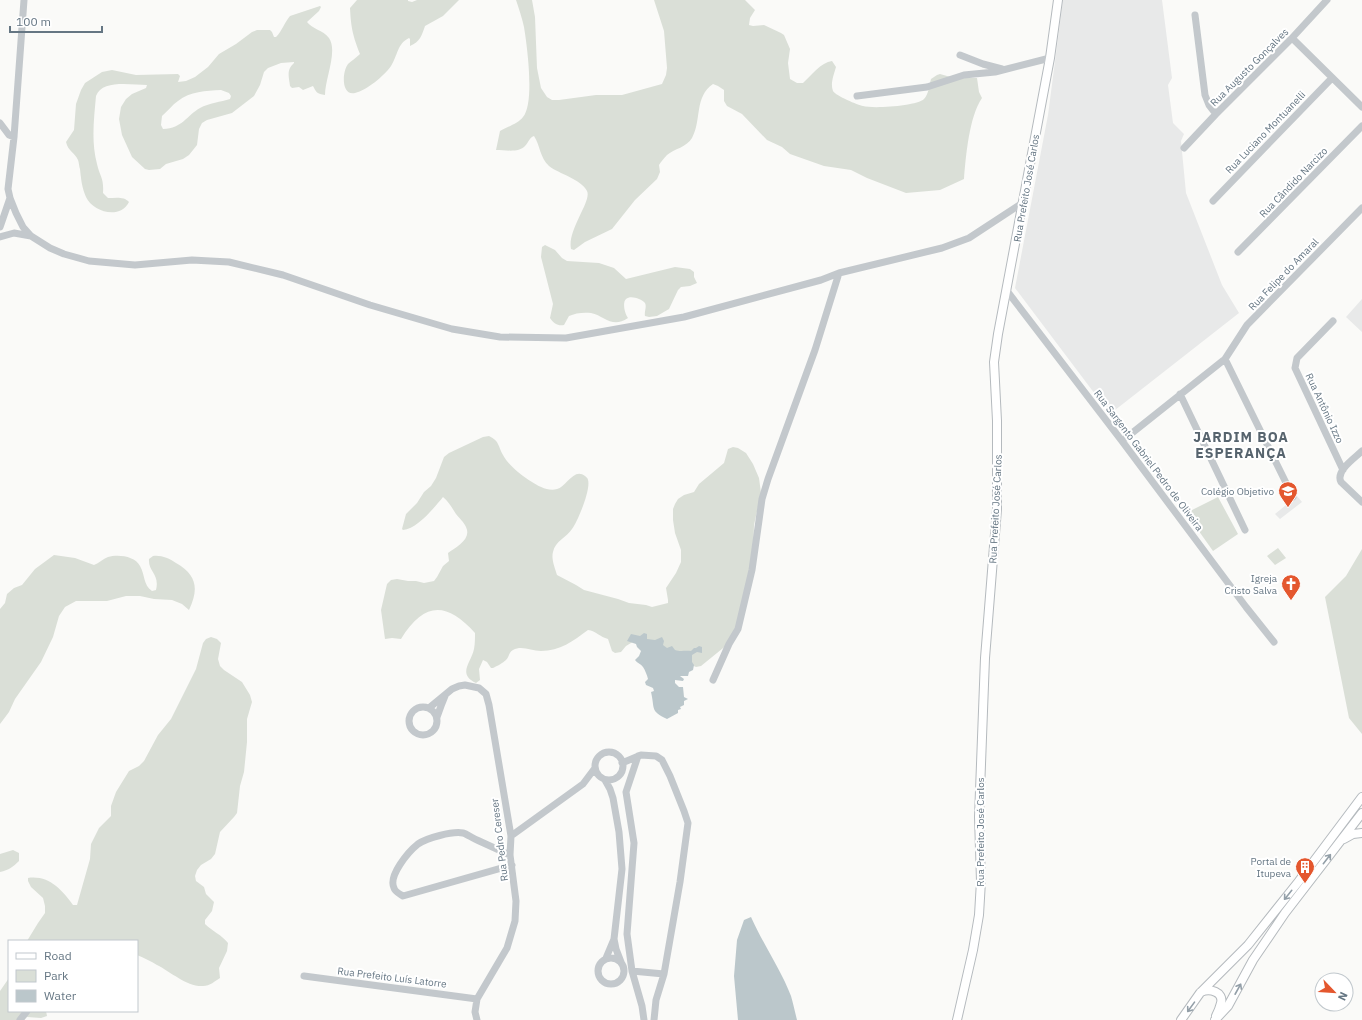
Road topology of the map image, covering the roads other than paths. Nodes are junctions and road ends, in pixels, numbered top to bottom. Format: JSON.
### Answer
{"nodes":[{"id":1,"x":24,"y":0,"type":"edge"},
{"id":2,"x":1058,"y":0,"type":"edge"},
{"id":3,"x":1327,"y":0,"type":"edge"},
{"id":4,"x":1195,"y":15,"type":"dead end"},
{"id":5,"x":1292,"y":38,"type":"junction"},
{"id":6,"x":960,"y":55,"type":"dead end"},
{"id":7,"x":1050,"y":58,"type":"junction"},
{"id":8,"x":1006,"y":70,"type":"junction"},
{"id":9,"x":1332,"y":78,"type":"junction"},
{"id":10,"x":857,"y":96,"type":"dead end"},
{"id":11,"x":1362,"y":107,"type":"edge"},
{"id":12,"x":1216,"y":114,"type":"junction"},
{"id":13,"x":0,"y":123,"type":"edge"},
{"id":14,"x":1362,"y":126,"type":"edge"},
{"id":15,"x":14,"y":137,"type":"junction"},
{"id":16,"x":1184,"y":148,"type":"dead end"},
{"id":17,"x":10,"y":198,"type":"junction"},
{"id":18,"x":1213,"y":201,"type":"dead end"},
{"id":19,"x":1024,"y":202,"type":"junction"},
{"id":20,"x":1362,"y":208,"type":"edge"},
{"id":21,"x":0,"y":227,"type":"edge"},
{"id":22,"x":31,"y":236,"type":"junction"},
{"id":23,"x":0,"y":237,"type":"edge"},
{"id":24,"x":1238,"y":252,"type":"dead end"},
{"id":25,"x":839,"y":273,"type":"junction"},
{"id":26,"x":1007,"y":291,"type":"junction"},
{"id":27,"x":1333,"y":321,"type":"dead end"},
{"id":28,"x":1225,"y":359,"type":"junction"},
{"id":29,"x":1180,"y":394,"type":"junction"},
{"id":30,"x":1122,"y":441,"type":"junction"},
{"id":31,"x":1362,"y":451,"type":"edge"},
{"id":32,"x":1341,"y":472,"type":"junction"},
{"id":33,"x":1293,"y":497,"type":"dead end"},
{"id":34,"x":1362,"y":502,"type":"edge"},
{"id":35,"x":1245,"y":530,"type":"dead end"},
{"id":36,"x":1274,"y":642,"type":"dead end"},
{"id":37,"x":713,"y":680,"type":"dead end"},
{"id":38,"x":446,"y":694,"type":"junction"},
{"id":39,"x":429,"y":708,"type":"junction"},
{"id":40,"x":437,"y":717,"type":"junction"},
{"id":41,"x":638,"y":756,"type":"junction"},
{"id":42,"x":622,"y":763,"type":"junction"},
{"id":43,"x":595,"y":768,"type":"junction"},
{"id":44,"x":617,"y":777,"type":"junction"},
{"id":45,"x":604,"y":779,"type":"junction"},
{"id":46,"x":583,"y":784,"type":"junction"},
{"id":47,"x":1362,"y":797,"type":"edge"},
{"id":48,"x":613,"y":798,"type":"junction"},
{"id":49,"x":1362,"y":813,"type":"edge"},
{"id":50,"x":1362,"y":833,"type":"edge"},
{"id":51,"x":511,"y":836,"type":"junction"},
{"id":52,"x":1342,"y":840,"type":"junction"},
{"id":53,"x":510,"y":855,"type":"junction"},
{"id":54,"x":512,"y":865,"type":"junction"},
{"id":55,"x":614,"y":939,"type":"junction"},
{"id":56,"x":606,"y":958,"type":"junction"},
{"id":57,"x":621,"y":962,"type":"junction"},
{"id":58,"x":632,"y":971,"type":"junction"},
{"id":59,"x":664,"y":974,"type":"junction"},
{"id":60,"x":304,"y":976,"type":"dead end"},
{"id":61,"x":1200,"y":992,"type":"junction"},
{"id":62,"x":477,"y":999,"type":"junction"},
{"id":63,"x":26,"y":1012,"type":"edge"},
{"id":64,"x":20,"y":1020,"type":"edge"},
{"id":65,"x":477,"y":1020,"type":"edge"},
{"id":66,"x":644,"y":1020,"type":"edge"},
{"id":67,"x":654,"y":1020,"type":"edge"},
{"id":68,"x":957,"y":1020,"type":"edge"},
{"id":69,"x":1181,"y":1020,"type":"edge"},
{"id":70,"x":1215,"y":1020,"type":"edge"}],
"edges":[{"from":1,"to":15,"type":"street"},
{"from":2,"to":7,"type":"main road","name":"Rua Prefeito José Carlos"},
{"from":3,"to":5,"type":"street","name":"Rua Augusto Gonçalves"},
{"from":4,"to":12,"type":"street"},
{"from":5,"to":9,"type":"street"},
{"from":5,"to":12,"type":"street","name":"Rua Augusto Gonçalves"},
{"from":6,"to":8,"type":"street"},
{"from":7,"to":8,"type":"street"},
{"from":7,"to":19,"type":"main road","name":"Rua Prefeito José Carlos"},
{"from":8,"to":10,"type":"street"},
{"from":9,"to":11,"type":"street"},
{"from":9,"to":18,"type":"street","name":"Rua Luciano Montuanelli"},
{"from":12,"to":16,"type":"street","name":"Rua Augusto Gonçalves"},
{"from":13,"to":15,"type":"street"},
{"from":14,"to":24,"type":"street","name":"Rua Cândido Narcizo"},
{"from":15,"to":17,"type":"street"},
{"from":17,"to":21,"type":"street"},
{"from":17,"to":22,"type":"street"},
{"from":19,"to":25,"type":"street"},
{"from":19,"to":26,"type":"main road","name":"Rua Prefeito José Carlos"},
{"from":20,"to":28,"type":"street","name":"Rua Felipe do Amaral"},
{"from":22,"to":23,"type":"street"},
{"from":22,"to":25,"type":"street"},
{"from":25,"to":37,"type":"street"},
{"from":26,"to":30,"type":"street","name":"Rua Sargento Gabriel Pedro de Oliveira"},
{"from":26,"to":68,"type":"main road","name":"Rua Prefeito José Carlos"},
{"from":27,"to":32,"type":"street","name":"Rua Antônio Izzo"},
{"from":28,"to":29,"type":"street","name":"Rua Felipe do Amaral"},
{"from":28,"to":33,"type":"street"},
{"from":29,"to":30,"type":"street","name":"Rua Felipe do Amaral"},
{"from":29,"to":35,"type":"street"},
{"from":30,"to":36,"type":"street","name":"Rua Sargento Gabriel Pedro de Oliveira"},
{"from":31,"to":32,"type":"street"},
{"from":32,"to":34,"type":"street","name":"Rua Antônio Izzo"},
{"from":38,"to":39,"type":"street","name":"Rua Pedro Cereser"},
{"from":38,"to":40,"type":"street"},
{"from":38,"to":51,"type":"street","name":"Rua Pedro Cereser"},
{"from":39,"to":40,"type":"street"},
{"from":39,"to":40,"type":"street"},
{"from":41,"to":42,"type":"street"},
{"from":41,"to":58,"type":"street"},
{"from":41,"to":59,"type":"street"},
{"from":42,"to":43,"type":"street"},
{"from":42,"to":44,"type":"street"},
{"from":43,"to":45,"type":"street"},
{"from":43,"to":46,"type":"street"},
{"from":44,"to":45,"type":"street"},
{"from":44,"to":48,"type":"street"},
{"from":45,"to":46,"type":"street"},
{"from":45,"to":48,"type":"street"},
{"from":46,"to":51,"type":"street"},
{"from":47,"to":61,"type":"main road","one_way":true},
{"from":48,"to":55,"type":"street"},
{"from":49,"to":52,"type":"main road"},
{"from":50,"to":52,"type":"main road"},
{"from":51,"to":53,"type":"street","name":"Rua Pedro Cereser"},
{"from":70,"to":52,"type":"main road","one_way":true},
{"from":53,"to":54,"type":"street","name":"Rua Pedro Cereser"},
{"from":53,"to":54,"type":"street"},
{"from":54,"to":62,"type":"street","name":"Rua Pedro Cereser"},
{"from":55,"to":56,"type":"street"},
{"from":55,"to":57,"type":"street"},
{"from":56,"to":57,"type":"street"},
{"from":56,"to":57,"type":"street"},
{"from":58,"to":59,"type":"street"},
{"from":58,"to":66,"type":"street"},
{"from":59,"to":67,"type":"street"},
{"from":60,"to":62,"type":"street","name":"Rua Prefeito Luís Latorre"},
{"from":61,"to":69,"type":"main road","one_way":true},
{"from":61,"to":70,"type":"main road"},
{"from":62,"to":65,"type":"street","name":"Rua Pedro Cereser"},
{"from":63,"to":64,"type":"street"}]}
